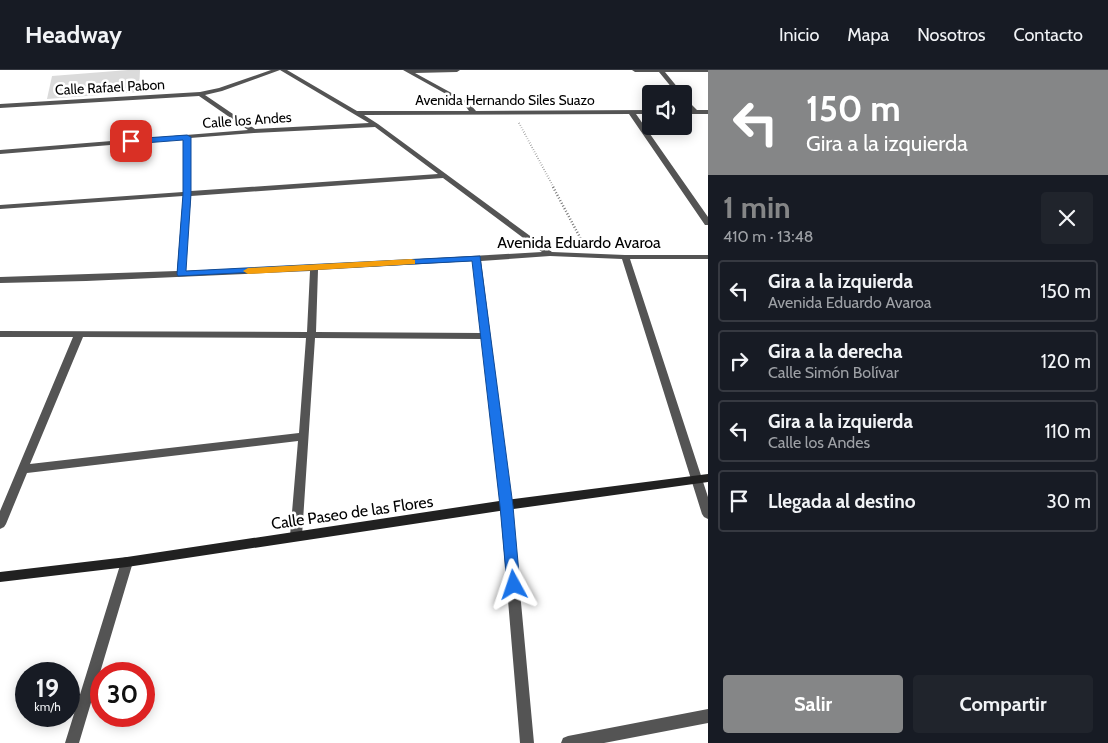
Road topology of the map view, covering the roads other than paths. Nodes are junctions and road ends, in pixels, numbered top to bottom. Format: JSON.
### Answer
{"nodes":[{"id":1,"x":277,"y":70,"type":"edge"},
{"id":2,"x":283,"y":70,"type":"edge"},
{"id":3,"x":457,"y":70,"type":"edge"},
{"id":4,"x":635,"y":70,"type":"edge"},
{"id":5,"x":661,"y":70,"type":"edge"},
{"id":6,"x":708,"y":70,"type":"edge"},
{"id":7,"x":407,"y":71,"type":"edge"},
{"id":8,"x":673,"y":85,"type":"edge"},
{"id":9,"x":200,"y":94,"type":"junction"},
{"id":10,"x":0,"y":106,"type":"edge"},
{"id":11,"x":692,"y":108,"type":"edge"},
{"id":12,"x":474,"y":112,"type":"junction"},
{"id":13,"x":631,"y":112,"type":"junction"},
{"id":14,"x":642,"y":112,"type":"edge"},
{"id":15,"x":695,"y":112,"type":"joint"},
{"id":16,"x":708,"y":112,"type":"edge"},
{"id":17,"x":358,"y":113,"type":"junction"},
{"id":18,"x":376,"y":125,"type":"junction"},
{"id":19,"x":254,"y":131,"type":"junction"},
{"id":20,"x":187,"y":137,"type":"junction"},
{"id":21,"x":0,"y":152,"type":"edge"},
{"id":22,"x":445,"y":176,"type":"junction"},
{"id":23,"x":187,"y":194,"type":"junction"},
{"id":24,"x":0,"y":207,"type":"edge"},
{"id":25,"x":708,"y":223,"type":"edge"},
{"id":26,"x":550,"y":254,"type":"junction"},
{"id":27,"x":625,"y":257,"type":"junction"},
{"id":28,"x":708,"y":257,"type":"edge"},
{"id":29,"x":477,"y":258,"type":"junction"},
{"id":30,"x":314,"y":268,"type":"junction"},
{"id":31,"x":182,"y":274,"type":"junction"},
{"id":32,"x":0,"y":280,"type":"edge"},
{"id":33,"x":0,"y":334,"type":"edge"},
{"id":34,"x":79,"y":335,"type":"junction"},
{"id":35,"x":311,"y":336,"type":"junction"},
{"id":36,"x":486,"y":336,"type":"junction"},
{"id":37,"x":303,"y":436,"type":"junction"},
{"id":38,"x":24,"y":469,"type":"junction"},
{"id":39,"x":708,"y":478,"type":"edge"},
{"id":40,"x":696,"y":479,"type":"junction"},
{"id":41,"x":506,"y":506,"type":"junction"},
{"id":42,"x":708,"y":514,"type":"edge"},
{"id":43,"x":0,"y":524,"type":"edge"},
{"id":44,"x":296,"y":536,"type":"junction"},
{"id":45,"x":127,"y":562,"type":"junction"},
{"id":46,"x":0,"y":578,"type":"edge"},
{"id":47,"x":708,"y":716,"type":"edge"},
{"id":48,"x":72,"y":743,"type":"edge"},
{"id":49,"x":528,"y":743,"type":"edge"},
{"id":50,"x":568,"y":743,"type":"edge"}],
"edges":[{"from":1,"to":9,"type":"street","name":"Calle Rafael Pabon"},
{"from":2,"to":17,"type":"street"},
{"from":3,"to":7,"type":"street"},
{"from":4,"to":5,"type":"street"},
{"from":5,"to":6,"type":"street"},
{"from":5,"to":8,"type":"street"},
{"from":7,"to":12,"type":"street"},
{"from":9,"to":10,"type":"street","name":"Calle Rafael Pabon"},
{"from":9,"to":19,"type":"street"},
{"from":11,"to":15,"type":"street"},
{"from":12,"to":13,"type":"street","name":"Avenida Hernando Siles Suazo"},
{"from":12,"to":17,"type":"street","name":"Avenida Hernando Siles Suazo"},
{"from":13,"to":14,"type":"street","name":"Avenida Hernando Siles Suazo"},
{"from":13,"to":25,"type":"street"},
{"from":15,"to":16,"type":"street"},
{"from":17,"to":18,"type":"street"},
{"from":18,"to":19,"type":"street","name":"Calle los Andes"},
{"from":18,"to":22,"type":"street"},
{"from":19,"to":20,"type":"street","name":"Calle los Andes"},
{"from":20,"to":21,"type":"street","name":"Calle los Andes"},
{"from":20,"to":23,"type":"street"},
{"from":22,"to":23,"type":"street"},
{"from":22,"to":26,"type":"street"},
{"from":23,"to":24,"type":"street"},
{"from":23,"to":31,"type":"street"},
{"from":26,"to":27,"type":"street","name":"Avenida Eduardo Avaroa"},
{"from":26,"to":29,"type":"street","name":"Avenida Eduardo Avaroa"},
{"from":27,"to":28,"type":"street","name":"Avenida Eduardo Avaroa"},
{"from":27,"to":40,"type":"street"},
{"from":29,"to":30,"type":"street","name":"Avenida Eduardo Avaroa"},
{"from":29,"to":36,"type":"street"},
{"from":30,"to":31,"type":"street","name":"Avenida Eduardo Avaroa"},
{"from":30,"to":35,"type":"street"},
{"from":31,"to":32,"type":"street","name":"Avenida Eduardo Avaroa"},
{"from":33,"to":34,"type":"street"},
{"from":34,"to":35,"type":"street"},
{"from":34,"to":38,"type":"street"},
{"from":35,"to":36,"type":"street"},
{"from":35,"to":37,"type":"street"},
{"from":36,"to":41,"type":"street"},
{"from":37,"to":38,"type":"street"},
{"from":37,"to":44,"type":"street"},
{"from":38,"to":43,"type":"street"},
{"from":39,"to":40,"type":"street","name":"Calle Paseo de las Flores"},
{"from":40,"to":41,"type":"street","name":"Calle Paseo de las Flores"},
{"from":40,"to":42,"type":"street"},
{"from":41,"to":44,"type":"street","name":"Calle Paseo de las Flores"},
{"from":41,"to":49,"type":"street"},
{"from":44,"to":45,"type":"street","name":"Calle Paseo de las Flores"},
{"from":45,"to":46,"type":"street","name":"Calle Paseo de las Flores"},
{"from":45,"to":48,"type":"street"},
{"from":47,"to":50,"type":"street"}]}
